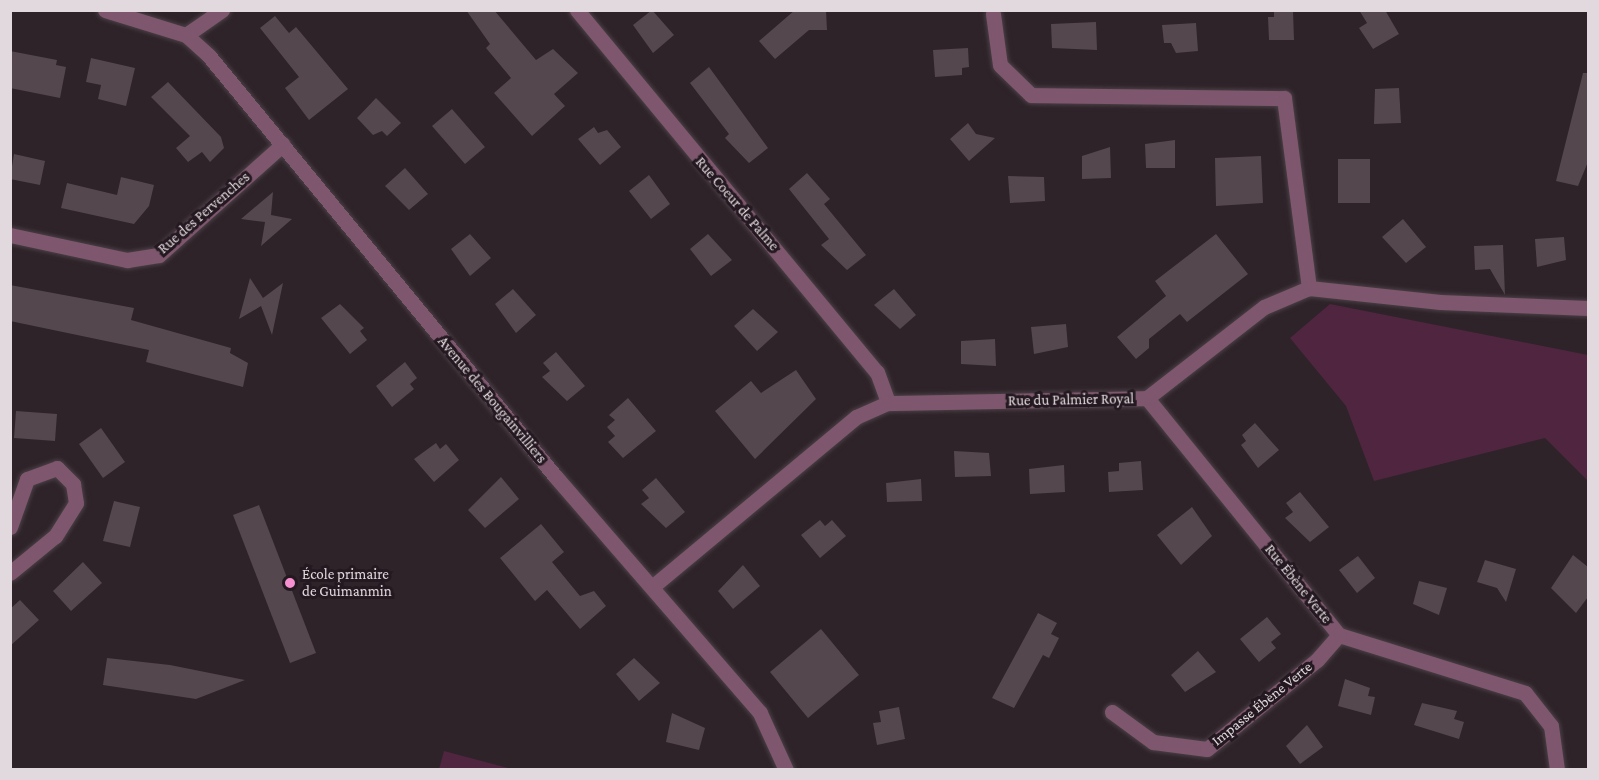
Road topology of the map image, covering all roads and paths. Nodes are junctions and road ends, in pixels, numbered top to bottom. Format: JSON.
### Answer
{"nodes":[{"id":1,"x":105,"y":10,"type":"edge"},
{"id":2,"x":222,"y":10,"type":"edge"},
{"id":3,"x":577,"y":10,"type":"edge"},
{"id":4,"x":993,"y":14,"type":"dead end"},
{"id":5,"x":186,"y":35,"type":"junction"},
{"id":6,"x":283,"y":144,"type":"junction"},
{"id":7,"x":10,"y":235,"type":"edge"},
{"id":8,"x":1308,"y":288,"type":"junction"},
{"id":9,"x":1588,"y":308,"type":"edge"},
{"id":10,"x":1147,"y":398,"type":"junction"},
{"id":11,"x":888,"y":403,"type":"junction"},
{"id":12,"x":10,"y":527,"type":"edge"},
{"id":13,"x":10,"y":573,"type":"edge"},
{"id":14,"x":652,"y":587,"type":"junction"},
{"id":15,"x":1339,"y":635,"type":"junction"},
{"id":16,"x":1113,"y":712,"type":"dead end"},
{"id":17,"x":786,"y":770,"type":"edge"},
{"id":18,"x":1557,"y":770,"type":"edge"}],
"edges":[{"from":1,"to":5,"type":"street"},
{"from":2,"to":5,"type":"street"},
{"from":3,"to":11,"type":"street","name":"Rue Coeur de Palme"},
{"from":4,"to":8,"type":"street"},
{"from":5,"to":6,"type":"street","name":"Avenue des Bougainvilliers"},
{"from":6,"to":7,"type":"street","name":"Rue des Pervenches"},
{"from":6,"to":14,"type":"street","name":"Avenue des Bougainvilliers"},
{"from":8,"to":9,"type":"street","name":"Rue du Palmier Royal"},
{"from":8,"to":10,"type":"street","name":"Rue du Palmier Royal"},
{"from":10,"to":11,"type":"street","name":"Rue du Palmier Royal"},
{"from":10,"to":15,"type":"street","name":"Rue Ébène Verte"},
{"from":11,"to":14,"type":"street","name":"Rue du Palmier Royal"},
{"from":12,"to":13,"type":"street"},
{"from":14,"to":17,"type":"street","name":"Avenue des Bougainvilliers"},
{"from":15,"to":16,"type":"street","name":"Impasse Ébène Verte"},
{"from":15,"to":18,"type":"street","name":"Rue Ébène Verte"}]}
